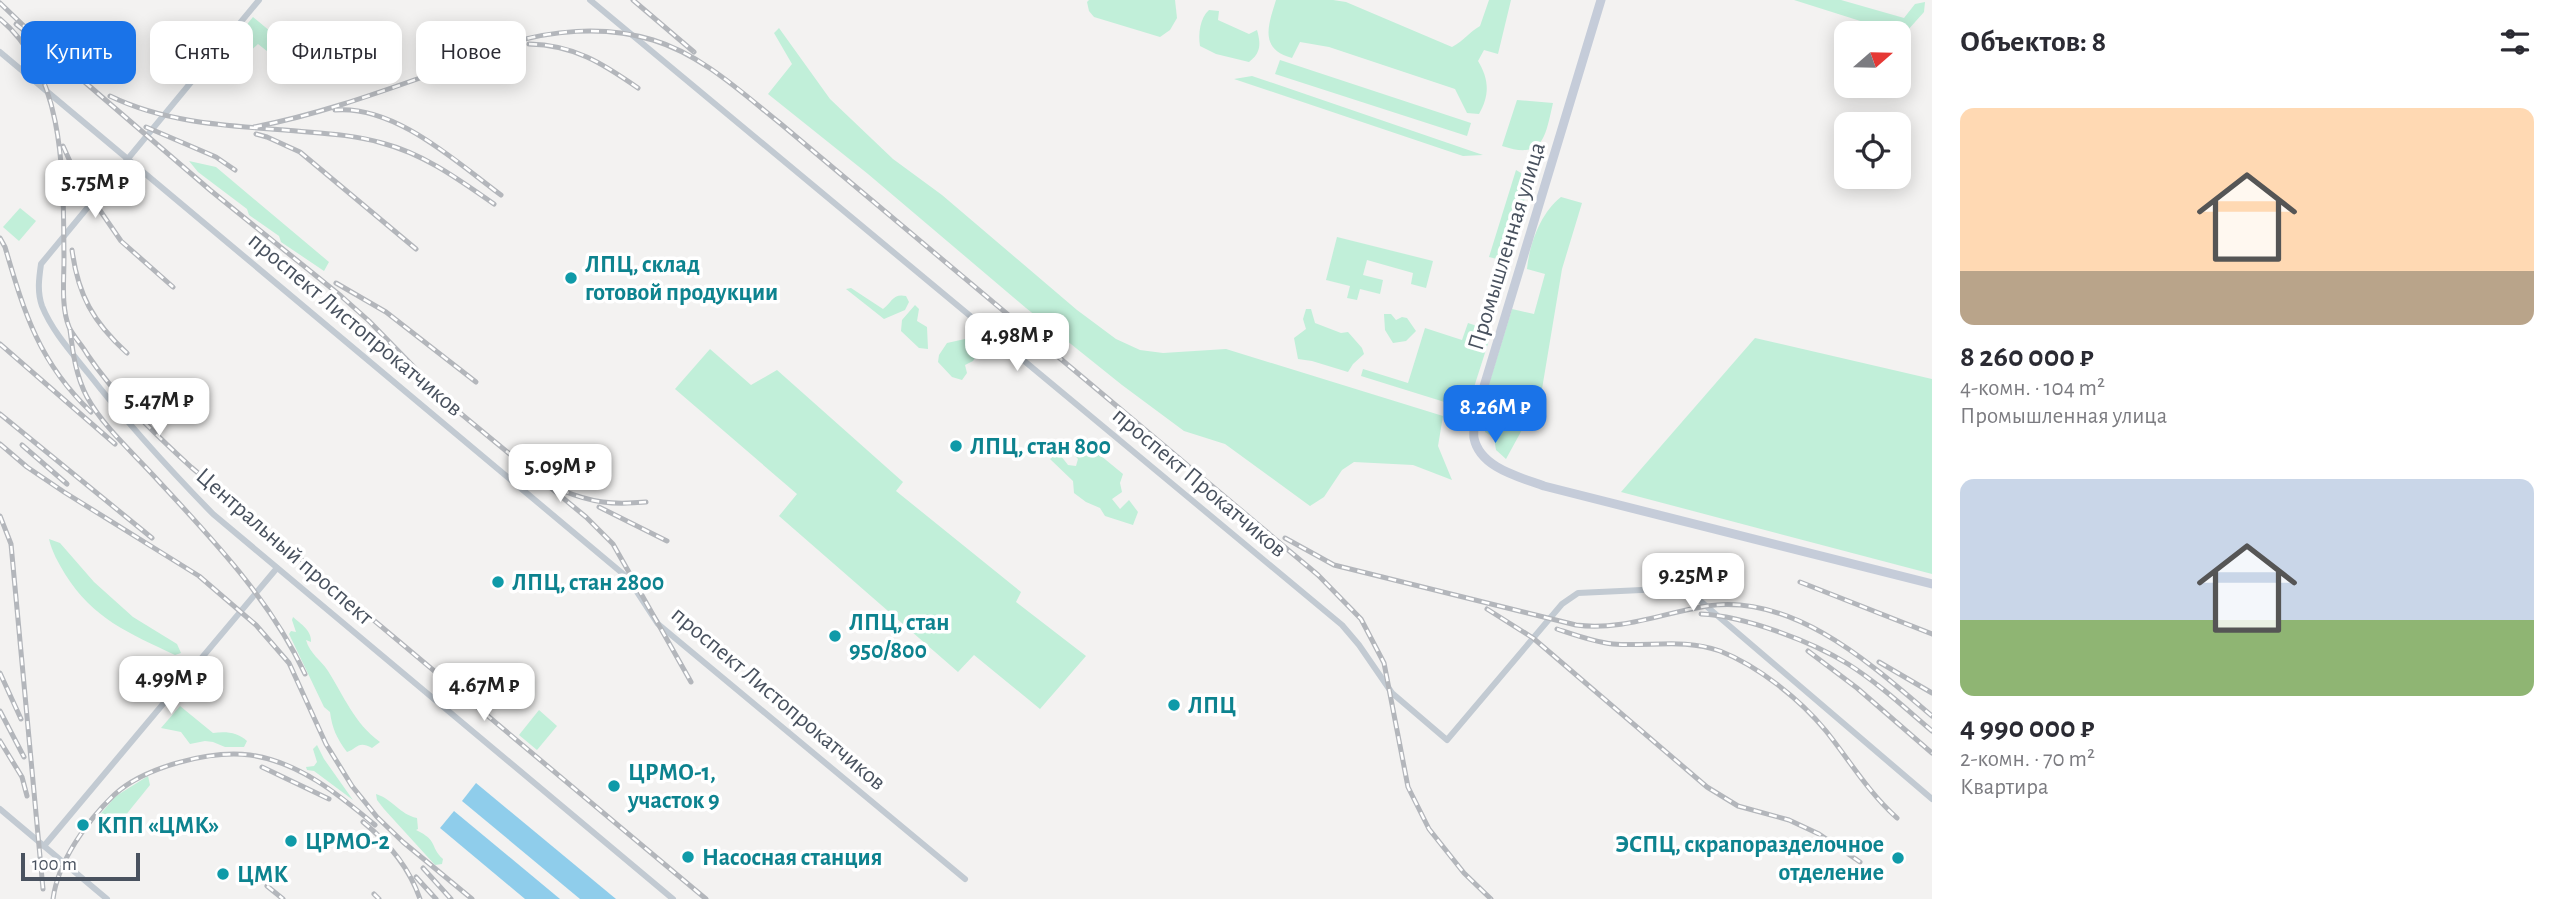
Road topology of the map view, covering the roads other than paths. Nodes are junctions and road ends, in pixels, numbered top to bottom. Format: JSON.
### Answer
{"nodes":[{"id":1,"x":259,"y":0,"type":"edge"},
{"id":2,"x":590,"y":0,"type":"edge"},
{"id":3,"x":1601,"y":0,"type":"edge"},
{"id":4,"x":0,"y":52,"type":"edge"},
{"id":5,"x":128,"y":159,"type":"junction"},
{"id":6,"x":277,"y":568,"type":"junction"},
{"id":7,"x":1932,"y":584,"type":"edge"},
{"id":8,"x":1932,"y":799,"type":"edge"},
{"id":9,"x":0,"y":809,"type":"edge"},
{"id":10,"x":44,"y":846,"type":"junction"},
{"id":11,"x":965,"y":879,"type":"dead end"},
{"id":12,"x":107,"y":899,"type":"edge"},
{"id":13,"x":673,"y":899,"type":"edge"}],
"edges":[{"from":1,"to":5,"type":"street"},
{"from":2,"to":8,"type":"street","name":"проспект Прокатчиков"},
{"from":3,"to":7,"type":"street","name":"Промышленная улица"},
{"from":4,"to":5,"type":"street","name":"проспект Листопрокатчиков"},
{"from":5,"to":6,"type":"street","name":"Центральный проспект"},
{"from":5,"to":11,"type":"street","name":"проспект Листопрокатчиков"},
{"from":6,"to":10,"type":"street"},
{"from":6,"to":13,"type":"street","name":"Центральный проспект"},
{"from":9,"to":10,"type":"street"},
{"from":10,"to":12,"type":"street"}]}
